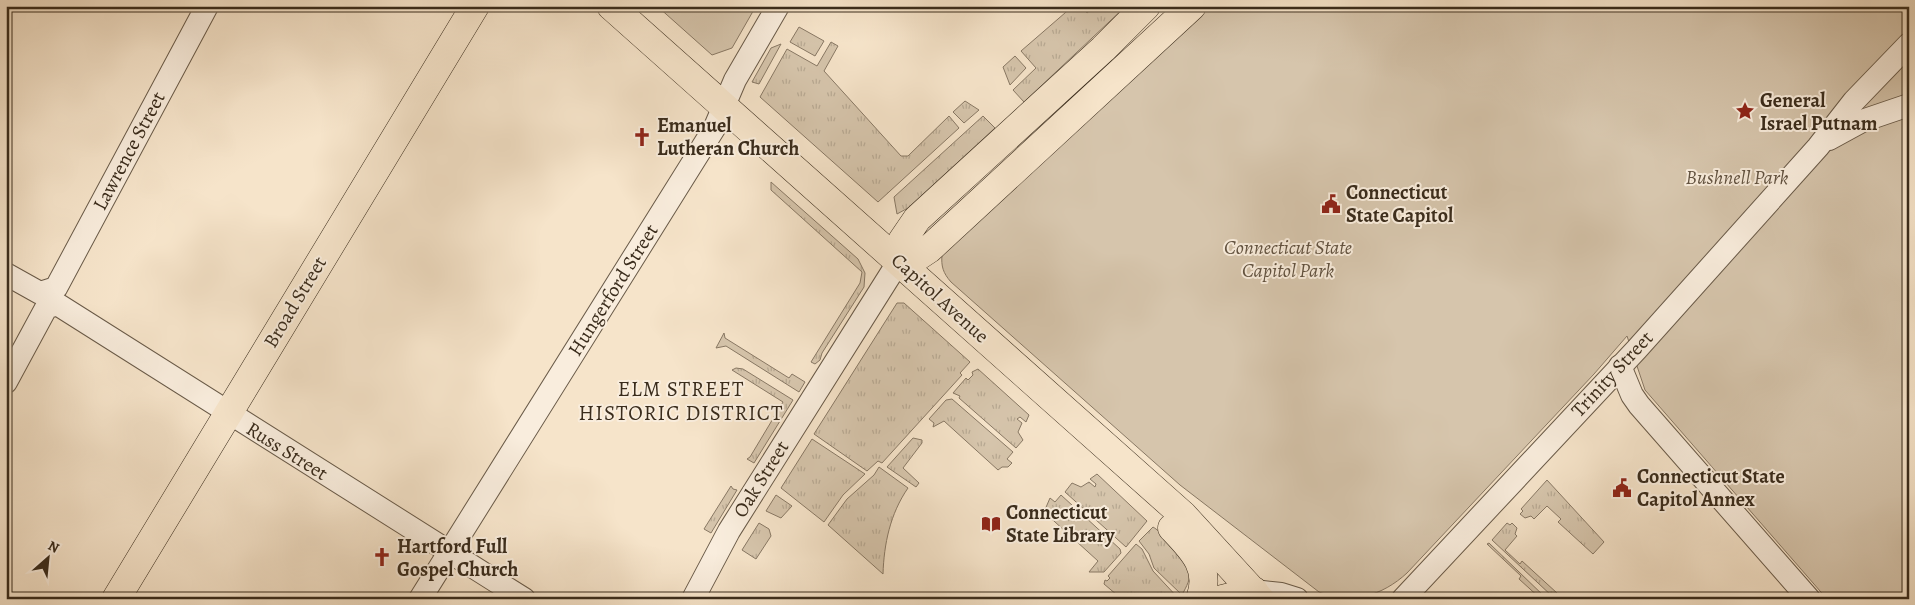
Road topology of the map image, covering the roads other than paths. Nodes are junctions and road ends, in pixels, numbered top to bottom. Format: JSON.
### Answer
{"nodes":[{"id":1,"x":207,"y":6,"type":"edge"},
{"id":2,"x":475,"y":6,"type":"edge"},
{"id":3,"x":611,"y":6,"type":"edge"},
{"id":4,"x":778,"y":6,"type":"edge"},
{"id":5,"x":1146,"y":6,"type":"edge"},
{"id":6,"x":1192,"y":6,"type":"edge"},
{"id":7,"x":1909,"y":44,"type":"edge"},
{"id":8,"x":1909,"y":105,"type":"edge"},
{"id":9,"x":724,"y":108,"type":"junction"},
{"id":10,"x":1818,"y":147,"type":"junction"},
{"id":11,"x":899,"y":261,"type":"junction"},
{"id":12,"x":6,"y":274,"type":"edge"},
{"id":13,"x":49,"y":298,"type":"junction"},
{"id":14,"x":1620,"y":366,"type":"junction"},
{"id":15,"x":6,"y":382,"type":"edge"},
{"id":16,"x":228,"y":414,"type":"junction"},
{"id":17,"x":1132,"y":469,"type":"junction"},
{"id":18,"x":450,"y":552,"type":"junction"},
{"id":19,"x":1257,"y":595,"type":"edge"},
{"id":20,"x":1800,"y":595,"type":"edge"},
{"id":21,"x":116,"y":599,"type":"edge"},
{"id":22,"x":420,"y":599,"type":"edge"},
{"id":23,"x":524,"y":599,"type":"edge"},
{"id":24,"x":693,"y":599,"type":"edge"},
{"id":25,"x":1200,"y":599,"type":"edge"},
{"id":26,"x":1222,"y":599,"type":"edge"},
{"id":27,"x":1297,"y":599,"type":"edge"},
{"id":28,"x":1403,"y":599,"type":"edge"}],
"edges":[{"from":1,"to":13,"type":"street","name":"Lawrence Street"},
{"from":2,"to":16,"type":"main road","name":"Broad Street"},
{"from":3,"to":9,"type":"main road","name":"Capitol Avenue"},
{"from":4,"to":9,"type":"street","name":"Hungerford Street"},
{"from":5,"to":11,"type":"main road"},
{"from":6,"to":11,"type":"main road"},
{"from":7,"to":10,"type":"street","name":"Trinity Street"},
{"from":8,"to":10,"type":"street","name":"Trinity Street"},
{"from":9,"to":11,"type":"main road","name":"Capitol Avenue"},
{"from":9,"to":18,"type":"street","name":"Hungerford Street"},
{"from":10,"to":14,"type":"street","name":"Trinity Street"},
{"from":11,"to":17,"type":"main road","name":"Capitol Avenue"},
{"from":11,"to":24,"type":"street","name":"Oak Street"},
{"from":12,"to":13,"type":"street","name":"Russ Street"},
{"from":13,"to":15,"type":"street","name":"Lawrence Street"},
{"from":13,"to":16,"type":"street","name":"Russ Street"},
{"from":14,"to":20,"type":"street"},
{"from":14,"to":28,"type":"street","name":"Trinity Street"},
{"from":16,"to":18,"type":"street","name":"Russ Street"},
{"from":16,"to":21,"type":"main road","name":"Broad Street"},
{"from":17,"to":19,"type":"main road","name":"Capitol Avenue"},
{"from":17,"to":25,"type":"main road"},
{"from":18,"to":22,"type":"street","name":"Hungerford Street"},
{"from":18,"to":23,"type":"street","name":"Russ Street"},
{"from":19,"to":26,"type":"main road"},
{"from":19,"to":27,"type":"street"}]}
